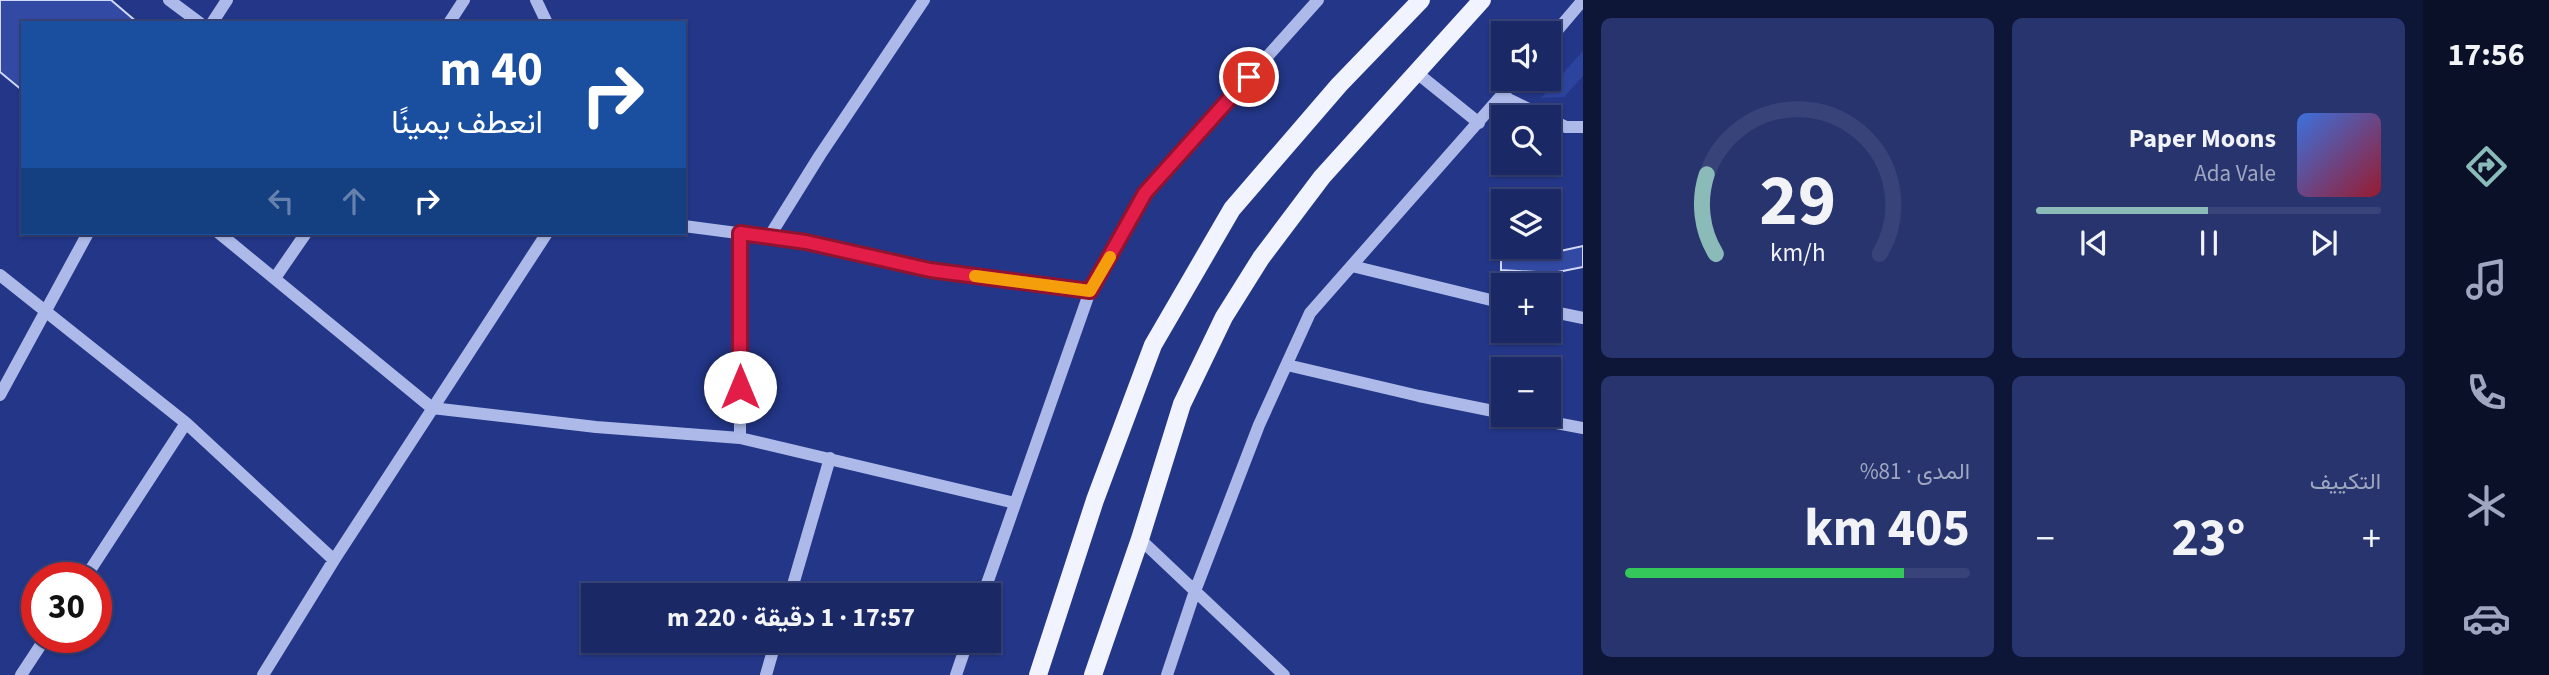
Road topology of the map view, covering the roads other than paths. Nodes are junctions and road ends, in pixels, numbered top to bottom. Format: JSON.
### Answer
{"nodes":[{"id":1,"x":169,"y":0,"type":"edge"},
{"id":2,"x":227,"y":0,"type":"edge"},
{"id":3,"x":464,"y":0,"type":"edge"},
{"id":4,"x":536,"y":0,"type":"edge"},
{"id":5,"x":924,"y":0,"type":"edge"},
{"id":6,"x":1318,"y":0,"type":"edge"},
{"id":7,"x":1421,"y":0,"type":"edge"},
{"id":8,"x":1482,"y":0,"type":"edge"},
{"id":9,"x":1583,"y":0,"type":"edge"},
{"id":10,"x":197,"y":21,"type":"edge"},
{"id":11,"x":213,"y":21,"type":"edge"},
{"id":12,"x":450,"y":21,"type":"edge"},
{"id":13,"x":546,"y":21,"type":"edge"},
{"id":14,"x":1561,"y":26,"type":"edge"},
{"id":15,"x":1417,"y":73,"type":"junction"},
{"id":16,"x":1506,"y":91,"type":"edge"},
{"id":17,"x":1502,"y":96,"type":"junction"},
{"id":18,"x":1520,"y":105,"type":"edge"},
{"id":19,"x":1479,"y":124,"type":"junction"},
{"id":20,"x":1561,"y":125,"type":"edge"},
{"id":21,"x":1583,"y":127,"type":"edge"},
{"id":22,"x":686,"y":226,"type":"edge"},
{"id":23,"x":740,"y":233,"type":"junction"},
{"id":24,"x":87,"y":235,"type":"edge"},
{"id":25,"x":221,"y":235,"type":"edge"},
{"id":26,"x":305,"y":235,"type":"edge"},
{"id":27,"x":546,"y":235,"type":"edge"},
{"id":28,"x":769,"y":237,"type":"junction"},
{"id":29,"x":1352,"y":266,"type":"junction"},
{"id":30,"x":0,"y":275,"type":"edge"},
{"id":31,"x":275,"y":278,"type":"junction"},
{"id":32,"x":1090,"y":291,"type":"junction"},
{"id":33,"x":1491,"y":300,"type":"edge"},
{"id":34,"x":44,"y":311,"type":"junction"},
{"id":35,"x":1561,"y":313,"type":"edge"},
{"id":36,"x":1583,"y":318,"type":"edge"},
{"id":37,"x":1287,"y":365,"type":"junction"},
{"id":38,"x":0,"y":395,"type":"edge"},
{"id":39,"x":432,"y":408,"type":"junction"},
{"id":40,"x":1491,"y":411,"type":"edge"},
{"id":41,"x":186,"y":423,"type":"junction"},
{"id":42,"x":1561,"y":424,"type":"edge"},
{"id":43,"x":1583,"y":428,"type":"edge"},
{"id":44,"x":740,"y":438,"type":"junction"},
{"id":45,"x":830,"y":458,"type":"junction"},
{"id":46,"x":1014,"y":503,"type":"junction"},
{"id":47,"x":1140,"y":538,"type":"junction"},
{"id":48,"x":334,"y":560,"type":"junction"},
{"id":49,"x":95,"y":562,"type":"edge"},
{"id":50,"x":794,"y":583,"type":"edge"},
{"id":51,"x":987,"y":583,"type":"edge"},
{"id":52,"x":1195,"y":591,"type":"junction"},
{"id":53,"x":35,"y":653,"type":"edge"},
{"id":54,"x":772,"y":653,"type":"edge"},
{"id":55,"x":964,"y":653,"type":"edge"},
{"id":56,"x":21,"y":675,"type":"edge"},
{"id":57,"x":263,"y":675,"type":"edge"},
{"id":58,"x":766,"y":675,"type":"edge"},
{"id":59,"x":956,"y":675,"type":"edge"},
{"id":60,"x":1038,"y":675,"type":"edge"},
{"id":61,"x":1093,"y":675,"type":"edge"},
{"id":62,"x":1167,"y":675,"type":"edge"},
{"id":63,"x":1284,"y":675,"type":"edge"}],
"edges":[{"from":1,"to":10,"type":"street"},
{"from":2,"to":11,"type":"street"},
{"from":3,"to":12,"type":"street"},
{"from":4,"to":13,"type":"street"},
{"from":5,"to":28,"type":"street"},
{"from":6,"to":32,"type":"street"},
{"from":7,"to":60,"type":"main road"},
{"from":8,"to":15,"type":"main road"},
{"from":9,"to":14,"type":"street"},
{"from":15,"to":19,"type":"street"},
{"from":15,"to":47,"type":"main road"},
{"from":16,"to":17,"type":"street"},
{"from":17,"to":18,"type":"street"},
{"from":17,"to":19,"type":"street"},
{"from":19,"to":29,"type":"street"},
{"from":20,"to":21,"type":"street"},
{"from":22,"to":23,"type":"street"},
{"from":23,"to":28,"type":"street"},
{"from":23,"to":44,"type":"street"},
{"from":24,"to":34,"type":"street"},
{"from":25,"to":31,"type":"street"},
{"from":26,"to":31,"type":"street"},
{"from":27,"to":39,"type":"street"},
{"from":28,"to":32,"type":"street"},
{"from":29,"to":33,"type":"street"},
{"from":29,"to":37,"type":"street"},
{"from":30,"to":34,"type":"street"},
{"from":31,"to":39,"type":"street"},
{"from":32,"to":46,"type":"street"},
{"from":34,"to":38,"type":"street"},
{"from":34,"to":41,"type":"street"},
{"from":35,"to":36,"type":"street"},
{"from":37,"to":40,"type":"street"},
{"from":37,"to":52,"type":"street"},
{"from":39,"to":44,"type":"street"},
{"from":39,"to":48,"type":"street"},
{"from":41,"to":48,"type":"street"},
{"from":41,"to":49,"type":"street"},
{"from":42,"to":43,"type":"street"},
{"from":44,"to":45,"type":"street"},
{"from":45,"to":46,"type":"street"},
{"from":45,"to":50,"type":"street"},
{"from":46,"to":51,"type":"street"},
{"from":47,"to":52,"type":"street"},
{"from":47,"to":61,"type":"main road"},
{"from":48,"to":57,"type":"street"},
{"from":52,"to":62,"type":"street"},
{"from":52,"to":63,"type":"street"},
{"from":53,"to":56,"type":"street"},
{"from":54,"to":58,"type":"street"},
{"from":55,"to":59,"type":"street"}]}
